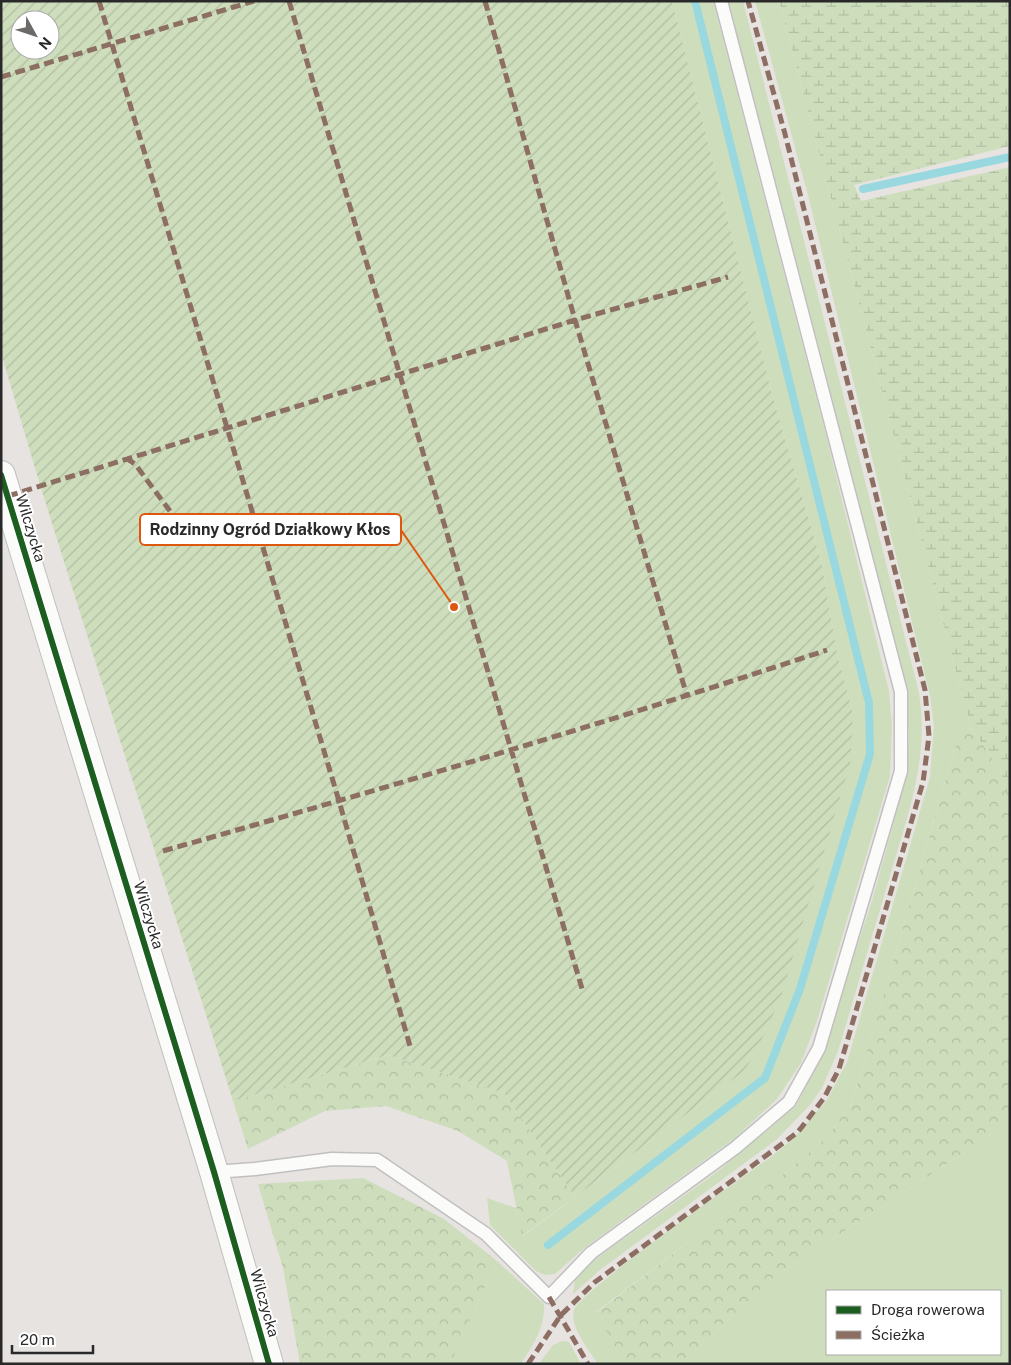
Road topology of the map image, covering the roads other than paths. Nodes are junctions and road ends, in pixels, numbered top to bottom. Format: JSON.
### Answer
{"nodes":[{"id":1,"x":721,"y":1,"type":"edge"},
{"id":2,"x":1,"y":475,"type":"edge"},
{"id":3,"x":214,"y":1172,"type":"junction"},
{"id":4,"x":269,"y":1364,"type":"edge"}],
"edges":[{"from":1,"to":3,"type":"lane"},
{"from":2,"to":3,"type":"street","name":"Wilczycka"},
{"from":3,"to":4,"type":"street","name":"Wilczycka"}]}
